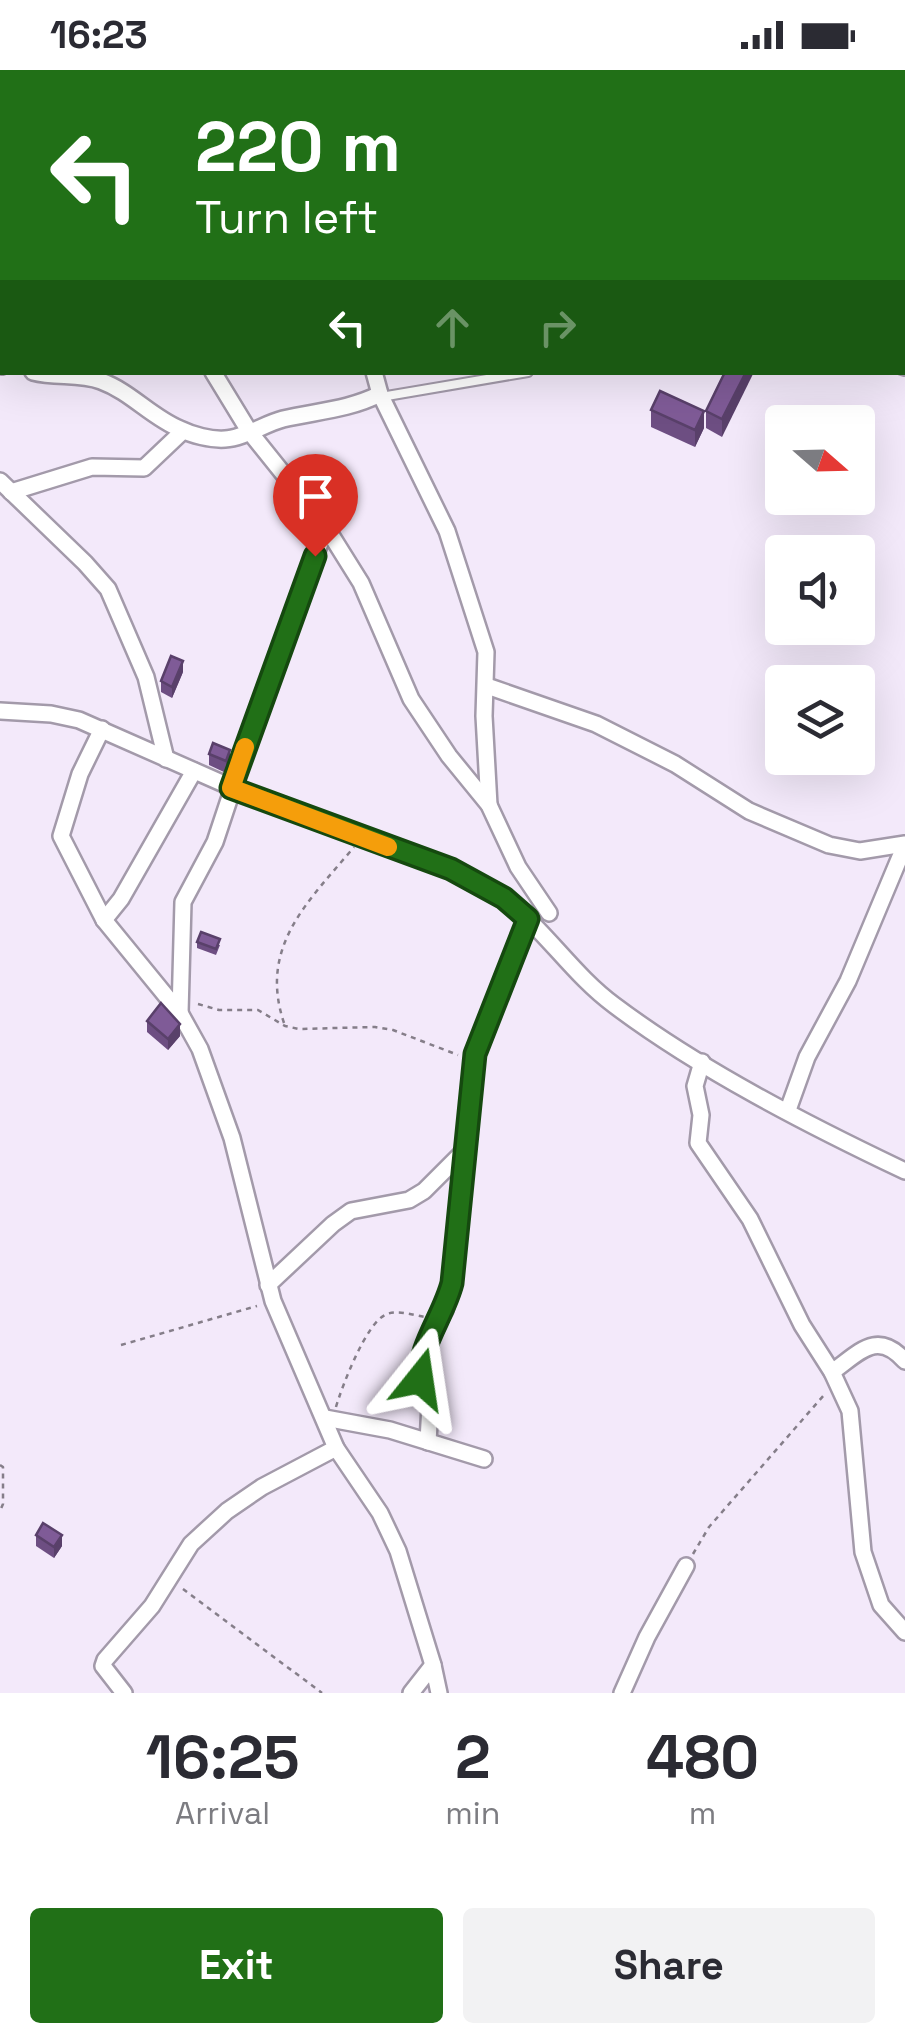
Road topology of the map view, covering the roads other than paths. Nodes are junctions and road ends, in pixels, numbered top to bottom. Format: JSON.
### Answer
{"nodes":[{"id":1,"x":84,"y":375,"type":"edge"},
{"id":2,"x":215,"y":375,"type":"edge"},
{"id":3,"x":375,"y":375,"type":"edge"},
{"id":4,"x":509,"y":375,"type":"edge"},
{"id":5,"x":380,"y":395,"type":"junction"},
{"id":6,"x":183,"y":431,"type":"junction"},
{"id":7,"x":249,"y":431,"type":"junction"},
{"id":8,"x":6,"y":486,"type":"edge"},
{"id":9,"x":326,"y":527,"type":"junction"},
{"id":10,"x":487,"y":686,"type":"junction"},
{"id":11,"x":0,"y":710,"type":"edge"},
{"id":12,"x":102,"y":729,"type":"junction"},
{"id":13,"x":166,"y":758,"type":"junction"},
{"id":14,"x":194,"y":771,"type":"junction"},
{"id":15,"x":231,"y":788,"type":"junction"},
{"id":16,"x":490,"y":804,"type":"junction"},
{"id":17,"x":905,"y":844,"type":"edge"},
{"id":18,"x":549,"y":913,"type":"dead end"},
{"id":19,"x":528,"y":919,"type":"junction"},
{"id":20,"x":104,"y":920,"type":"junction"},
{"id":21,"x":180,"y":1006,"type":"junction"},
{"id":22,"x":702,"y":1062,"type":"junction"},
{"id":23,"x":788,"y":1110,"type":"junction"},
{"id":24,"x":467,"y":1148,"type":"junction"},
{"id":25,"x":905,"y":1171,"type":"edge"},
{"id":26,"x":270,"y":1293,"type":"junction"},
{"id":27,"x":905,"y":1361,"type":"edge"},
{"id":28,"x":834,"y":1378,"type":"junction"},
{"id":29,"x":329,"y":1418,"type":"junction"},
{"id":30,"x":428,"y":1442,"type":"junction"},
{"id":31,"x":336,"y":1448,"type":"junction"},
{"id":32,"x":484,"y":1459,"type":"dead end"},
{"id":33,"x":686,"y":1566,"type":"road end"},
{"id":34,"x":905,"y":1632,"type":"edge"},
{"id":35,"x":433,"y":1664,"type":"junction"},
{"id":36,"x":124,"y":1693,"type":"edge"},
{"id":37,"x":411,"y":1693,"type":"edge"},
{"id":38,"x":439,"y":1693,"type":"edge"},
{"id":39,"x":622,"y":1693,"type":"edge"}],
"edges":[{"from":1,"to":6,"type":"street"},
{"from":2,"to":7,"type":"street"},
{"from":3,"to":5,"type":"street"},
{"from":4,"to":5,"type":"lane"},
{"from":5,"to":7,"type":"street"},
{"from":5,"to":10,"type":"street"},
{"from":6,"to":7,"type":"street"},
{"from":6,"to":8,"type":"street"},
{"from":7,"to":9,"type":"street"},
{"from":8,"to":13,"type":"street"},
{"from":9,"to":15,"type":"street"},
{"from":9,"to":16,"type":"street"},
{"from":10,"to":16,"type":"street"},
{"from":10,"to":17,"type":"street"},
{"from":11,"to":12,"type":"street"},
{"from":12,"to":13,"type":"street"},
{"from":12,"to":20,"type":"street"},
{"from":13,"to":14,"type":"street"},
{"from":14,"to":15,"type":"street"},
{"from":14,"to":20,"type":"street"},
{"from":15,"to":19,"type":"street"},
{"from":15,"to":21,"type":"street"},
{"from":16,"to":18,"type":"street"},
{"from":17,"to":23,"type":"street"},
{"from":19,"to":22,"type":"street"},
{"from":19,"to":24,"type":"street"},
{"from":20,"to":21,"type":"street"},
{"from":21,"to":26,"type":"street"},
{"from":22,"to":23,"type":"street"},
{"from":22,"to":28,"type":"street"},
{"from":23,"to":25,"type":"street"},
{"from":24,"to":26,"type":"street"},
{"from":24,"to":30,"type":"street"},
{"from":26,"to":29,"type":"street"},
{"from":27,"to":28,"type":"street"},
{"from":28,"to":34,"type":"street"},
{"from":29,"to":30,"type":"street"},
{"from":29,"to":31,"type":"street"},
{"from":30,"to":32,"type":"street"},
{"from":31,"to":35,"type":"street"},
{"from":31,"to":36,"type":"street"},
{"from":33,"to":39,"type":"street"},
{"from":35,"to":37,"type":"street"},
{"from":35,"to":38,"type":"street"}]}
